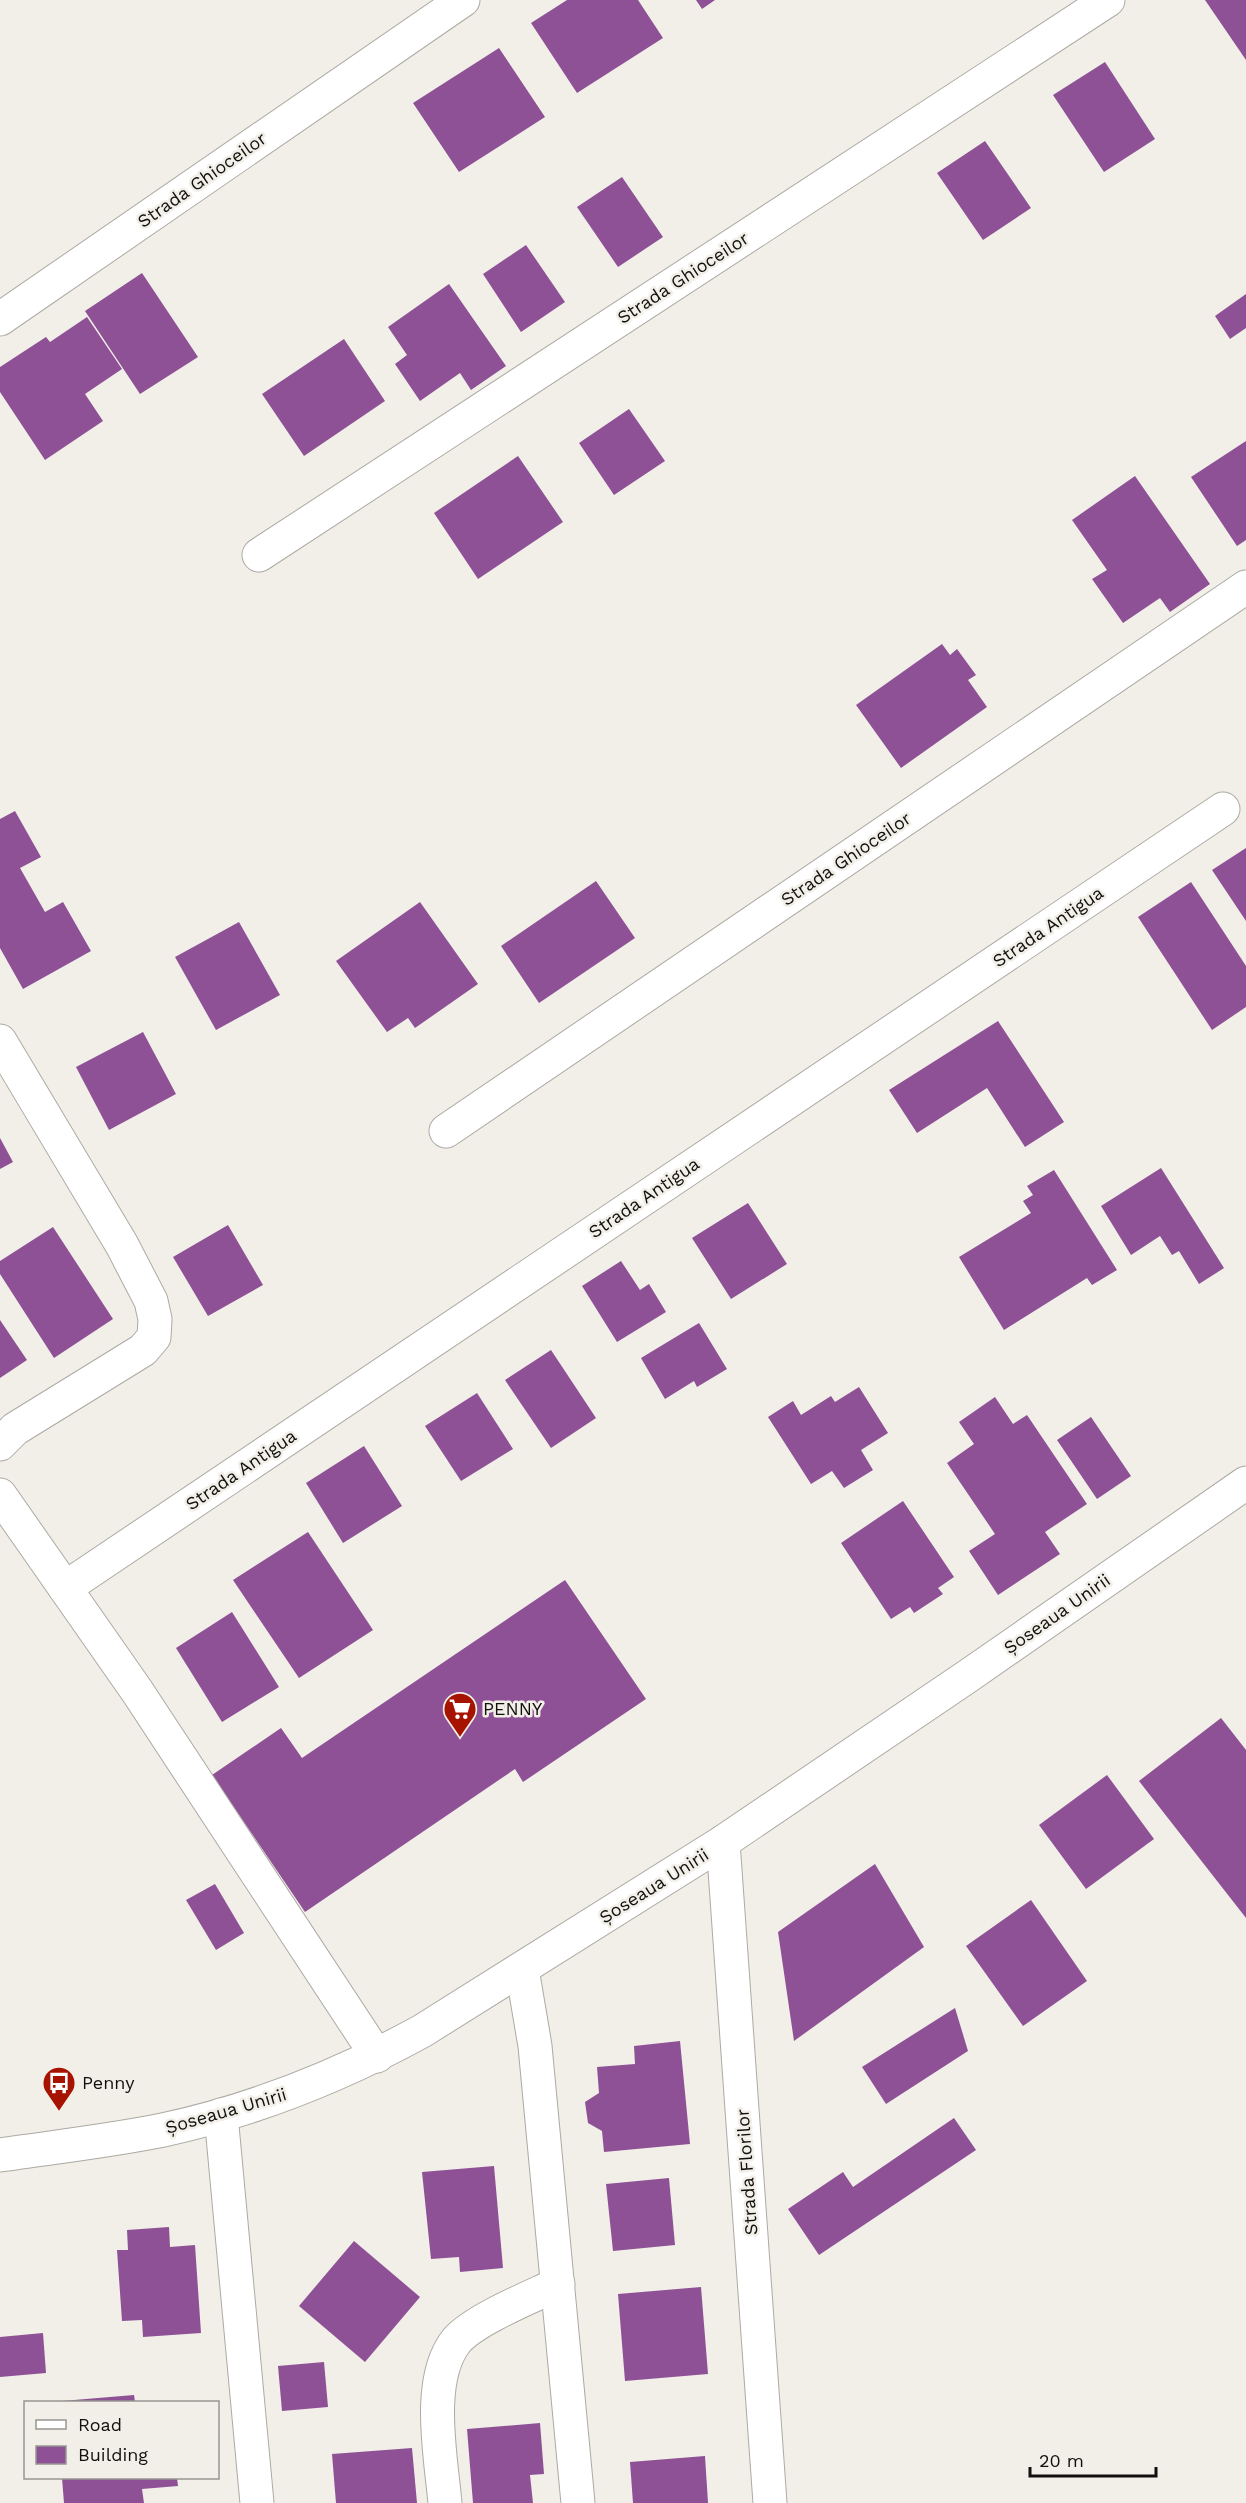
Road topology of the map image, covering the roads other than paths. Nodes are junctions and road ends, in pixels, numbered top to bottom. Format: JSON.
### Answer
{"nodes":[{"id":1,"x":463,"y":0,"type":"edge"},
{"id":2,"x":1108,"y":0,"type":"edge"},
{"id":3,"x":0,"y":319,"type":"edge"},
{"id":4,"x":259,"y":555,"type":"dead end"},
{"id":5,"x":1246,"y":587,"type":"edge"},
{"id":6,"x":1224,"y":809,"type":"dead end"},
{"id":7,"x":0,"y":1041,"type":"edge"},
{"id":8,"x":446,"y":1131,"type":"dead end"},
{"id":9,"x":0,"y":1444,"type":"edge"},
{"id":10,"x":1246,"y":1483,"type":"edge"},
{"id":11,"x":0,"y":1495,"type":"edge"},
{"id":12,"x":65,"y":1588,"type":"junction"},
{"id":13,"x":723,"y":1842,"type":"junction"},
{"id":14,"x":522,"y":1969,"type":"junction"},
{"id":15,"x":377,"y":2056,"type":"junction"},
{"id":16,"x":221,"y":2115,"type":"junction"},
{"id":17,"x":0,"y":2155,"type":"edge"},
{"id":18,"x":558,"y":2284,"type":"junction"},
{"id":19,"x":257,"y":2503,"type":"edge"},
{"id":20,"x":445,"y":2503,"type":"edge"},
{"id":21,"x":578,"y":2503,"type":"edge"},
{"id":22,"x":770,"y":2503,"type":"edge"}],
"edges":[{"from":1,"to":3,"type":"street","name":"Strada Ghioceilor"},
{"from":2,"to":4,"type":"street","name":"Strada Ghioceilor"},
{"from":5,"to":8,"type":"street","name":"Strada Ghioceilor"},
{"from":6,"to":12,"type":"street","name":"Strada Antigua"},
{"from":7,"to":9,"type":"street"},
{"from":10,"to":13,"type":"street","name":"Șoseaua Unirii"},
{"from":11,"to":12,"type":"street"},
{"from":12,"to":15,"type":"street"},
{"from":13,"to":14,"type":"street","name":"Șoseaua Unirii"},
{"from":13,"to":22,"type":"street","name":"Strada Florilor"},
{"from":14,"to":15,"type":"street","name":"Șoseaua Unirii"},
{"from":14,"to":18,"type":"street"},
{"from":15,"to":16,"type":"street","name":"Șoseaua Unirii"},
{"from":16,"to":17,"type":"street","name":"Șoseaua Unirii"},
{"from":16,"to":19,"type":"street"},
{"from":18,"to":20,"type":"street"},
{"from":18,"to":21,"type":"street"}]}
